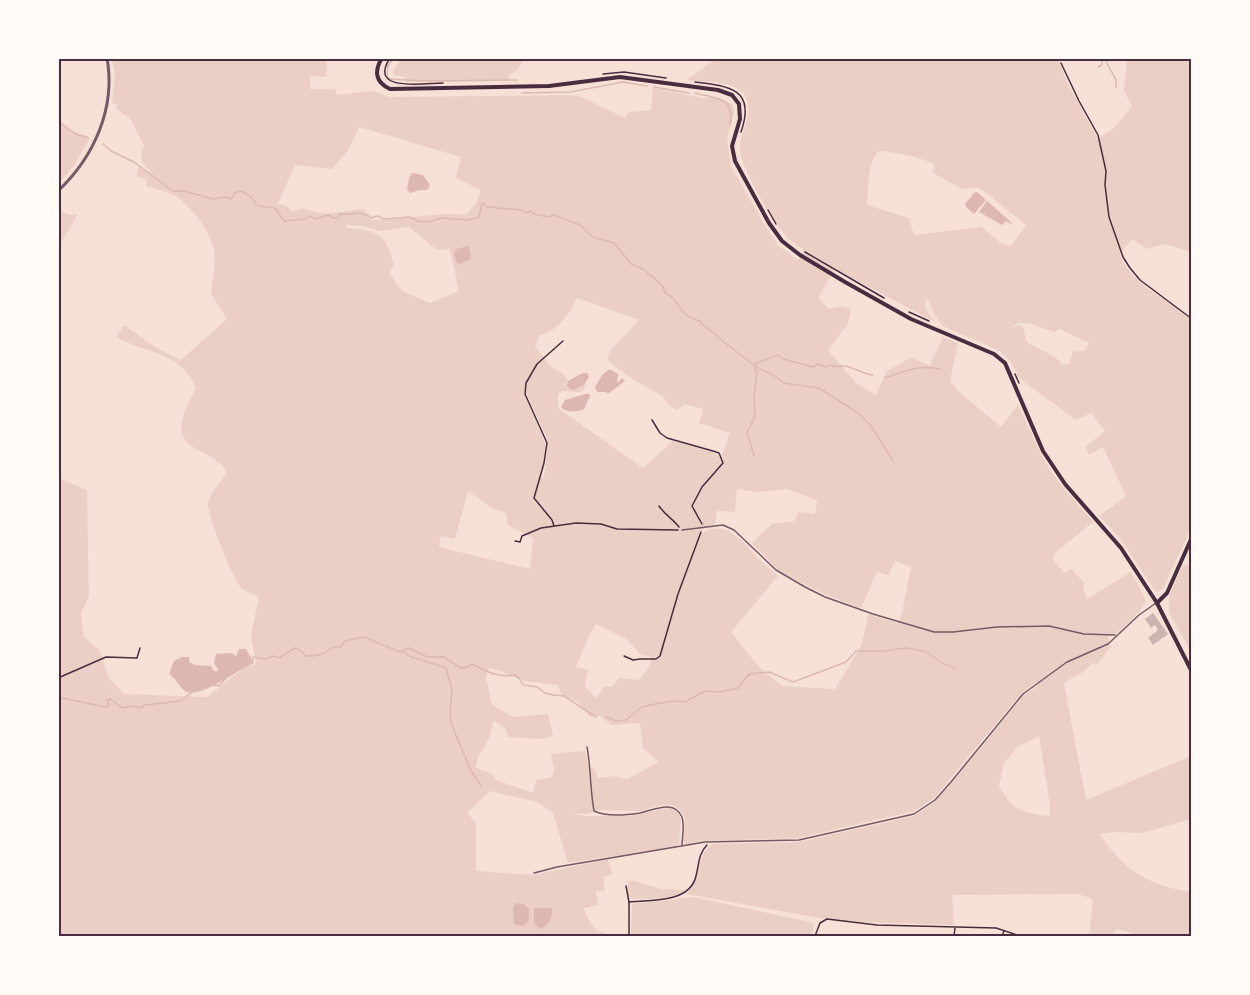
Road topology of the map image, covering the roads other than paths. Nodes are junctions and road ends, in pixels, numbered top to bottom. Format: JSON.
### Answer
{"nodes":[{"id":1,"x":107,"y":58,"type":"edge"},
{"id":2,"x":382,"y":58,"type":"edge"},
{"id":3,"x":58,"y":191,"type":"edge"},
{"id":4,"x":682,"y":530,"type":"road end"},
{"id":5,"x":1191,"y":537,"type":"edge"},
{"id":6,"x":1157,"y":603,"type":"junction"},
{"id":7,"x":1116,"y":635,"type":"junction"},
{"id":8,"x":1191,"y":672,"type":"edge"},
{"id":9,"x":586,"y":747,"type":"dead end"},
{"id":10,"x":681,"y":846,"type":"junction"},
{"id":11,"x":534,"y":873,"type":"dead end"}],
"edges":[{"from":1,"to":3,"type":"street"},
{"from":2,"to":6,"type":"main road"},
{"from":4,"to":7,"type":"lane"},
{"from":5,"to":6,"type":"main road"},
{"from":6,"to":7,"type":"lane"},
{"from":6,"to":8,"type":"main road"},
{"from":7,"to":10,"type":"lane"},
{"from":9,"to":10,"type":"lane"},
{"from":10,"to":11,"type":"lane"}]}
